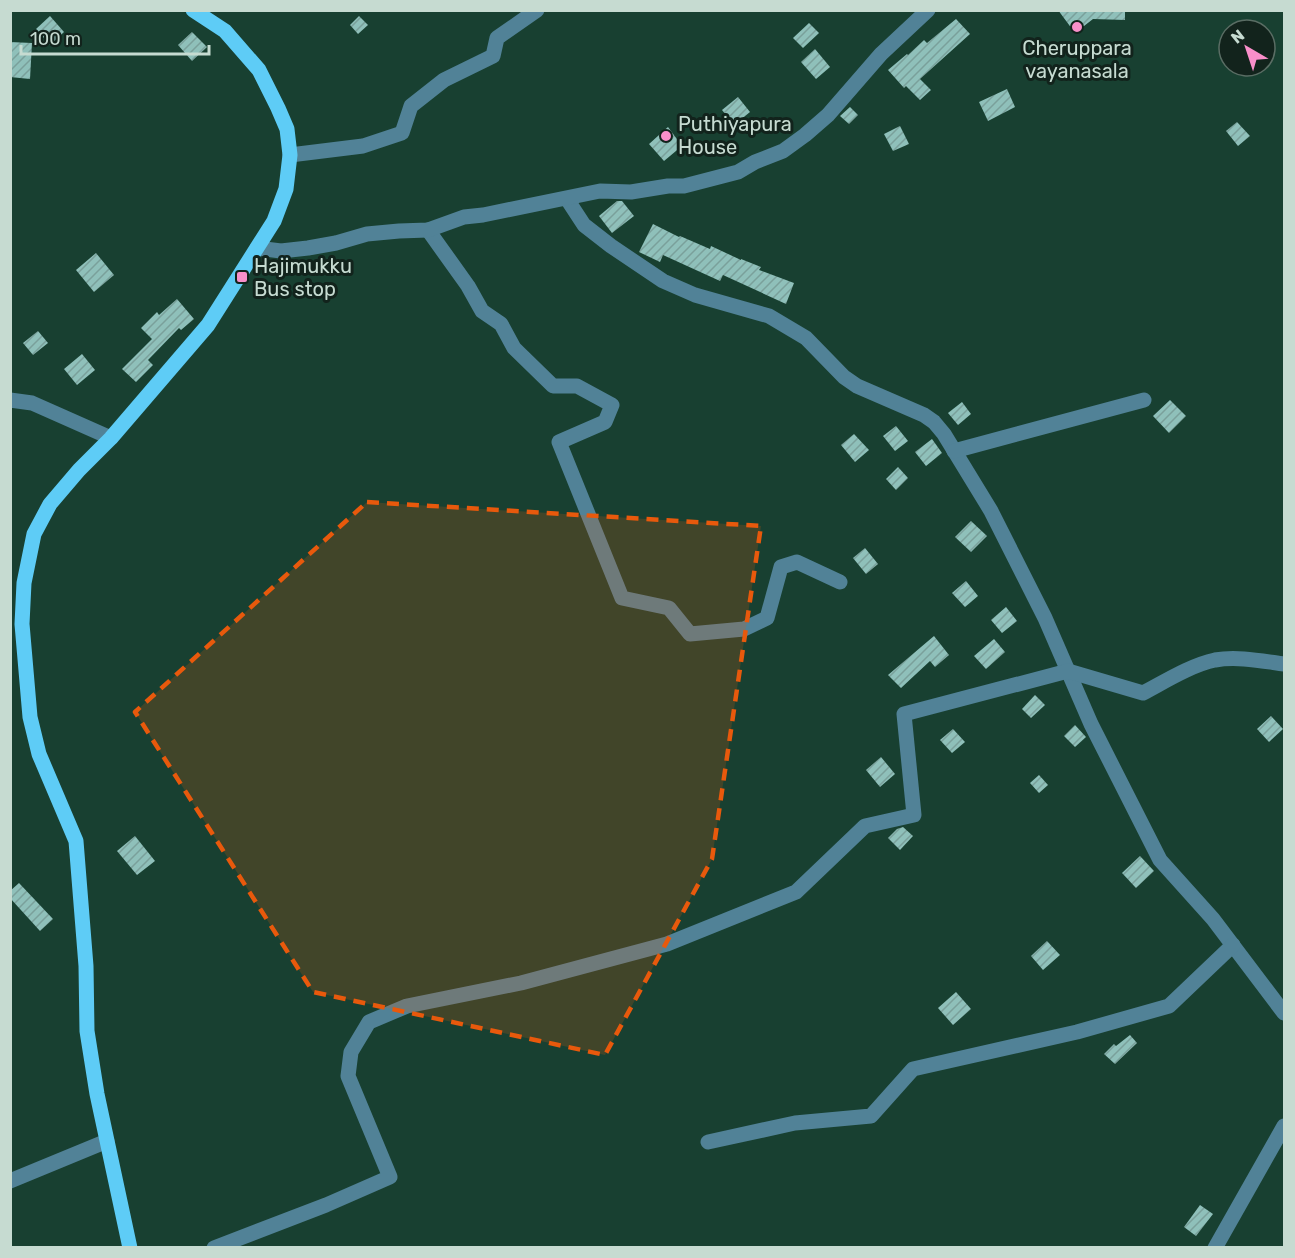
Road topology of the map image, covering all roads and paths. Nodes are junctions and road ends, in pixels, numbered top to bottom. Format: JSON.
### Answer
{"nodes":[{"id":1,"x":193,"y":10,"type":"edge"},
{"id":2,"x":537,"y":10,"type":"edge"},
{"id":3,"x":928,"y":10,"type":"edge"},
{"id":4,"x":290,"y":154,"type":"junction"},
{"id":5,"x":567,"y":199,"type":"junction"},
{"id":6,"x":428,"y":230,"type":"junction"},
{"id":7,"x":257,"y":248,"type":"junction"},
{"id":8,"x":10,"y":400,"type":"edge"},
{"id":9,"x":1144,"y":400,"type":"dead end"},
{"id":10,"x":111,"y":438,"type":"junction"},
{"id":11,"x":954,"y":451,"type":"junction"},
{"id":12,"x":840,"y":582,"type":"dead end"},
{"id":13,"x":1284,"y":664,"type":"edge"},
{"id":14,"x":1068,"y":670,"type":"junction"},
{"id":15,"x":1233,"y":945,"type":"junction"},
{"id":16,"x":1284,"y":1013,"type":"edge"},
{"id":17,"x":1284,"y":1126,"type":"edge"},
{"id":18,"x":107,"y":1141,"type":"junction"},
{"id":19,"x":708,"y":1142,"type":"dead end"},
{"id":20,"x":10,"y":1181,"type":"edge"},
{"id":21,"x":130,"y":1248,"type":"edge"},
{"id":22,"x":214,"y":1248,"type":"edge"},
{"id":23,"x":1215,"y":1248,"type":"edge"}],
"edges":[{"from":1,"to":4,"type":"main road"},
{"from":2,"to":4,"type":"street"},
{"from":3,"to":5,"type":"street"},
{"from":4,"to":7,"type":"main road"},
{"from":5,"to":6,"type":"street"},
{"from":5,"to":11,"type":"street"},
{"from":6,"to":7,"type":"street"},
{"from":6,"to":12,"type":"street"},
{"from":7,"to":10,"type":"main road"},
{"from":8,"to":10,"type":"street"},
{"from":9,"to":11,"type":"street"},
{"from":10,"to":18,"type":"main road"},
{"from":11,"to":14,"type":"street"},
{"from":13,"to":14,"type":"street"},
{"from":14,"to":15,"type":"street"},
{"from":14,"to":22,"type":"street"},
{"from":15,"to":16,"type":"street"},
{"from":15,"to":19,"type":"street"},
{"from":17,"to":23,"type":"street"},
{"from":18,"to":20,"type":"street"},
{"from":18,"to":21,"type":"main road"}]}
